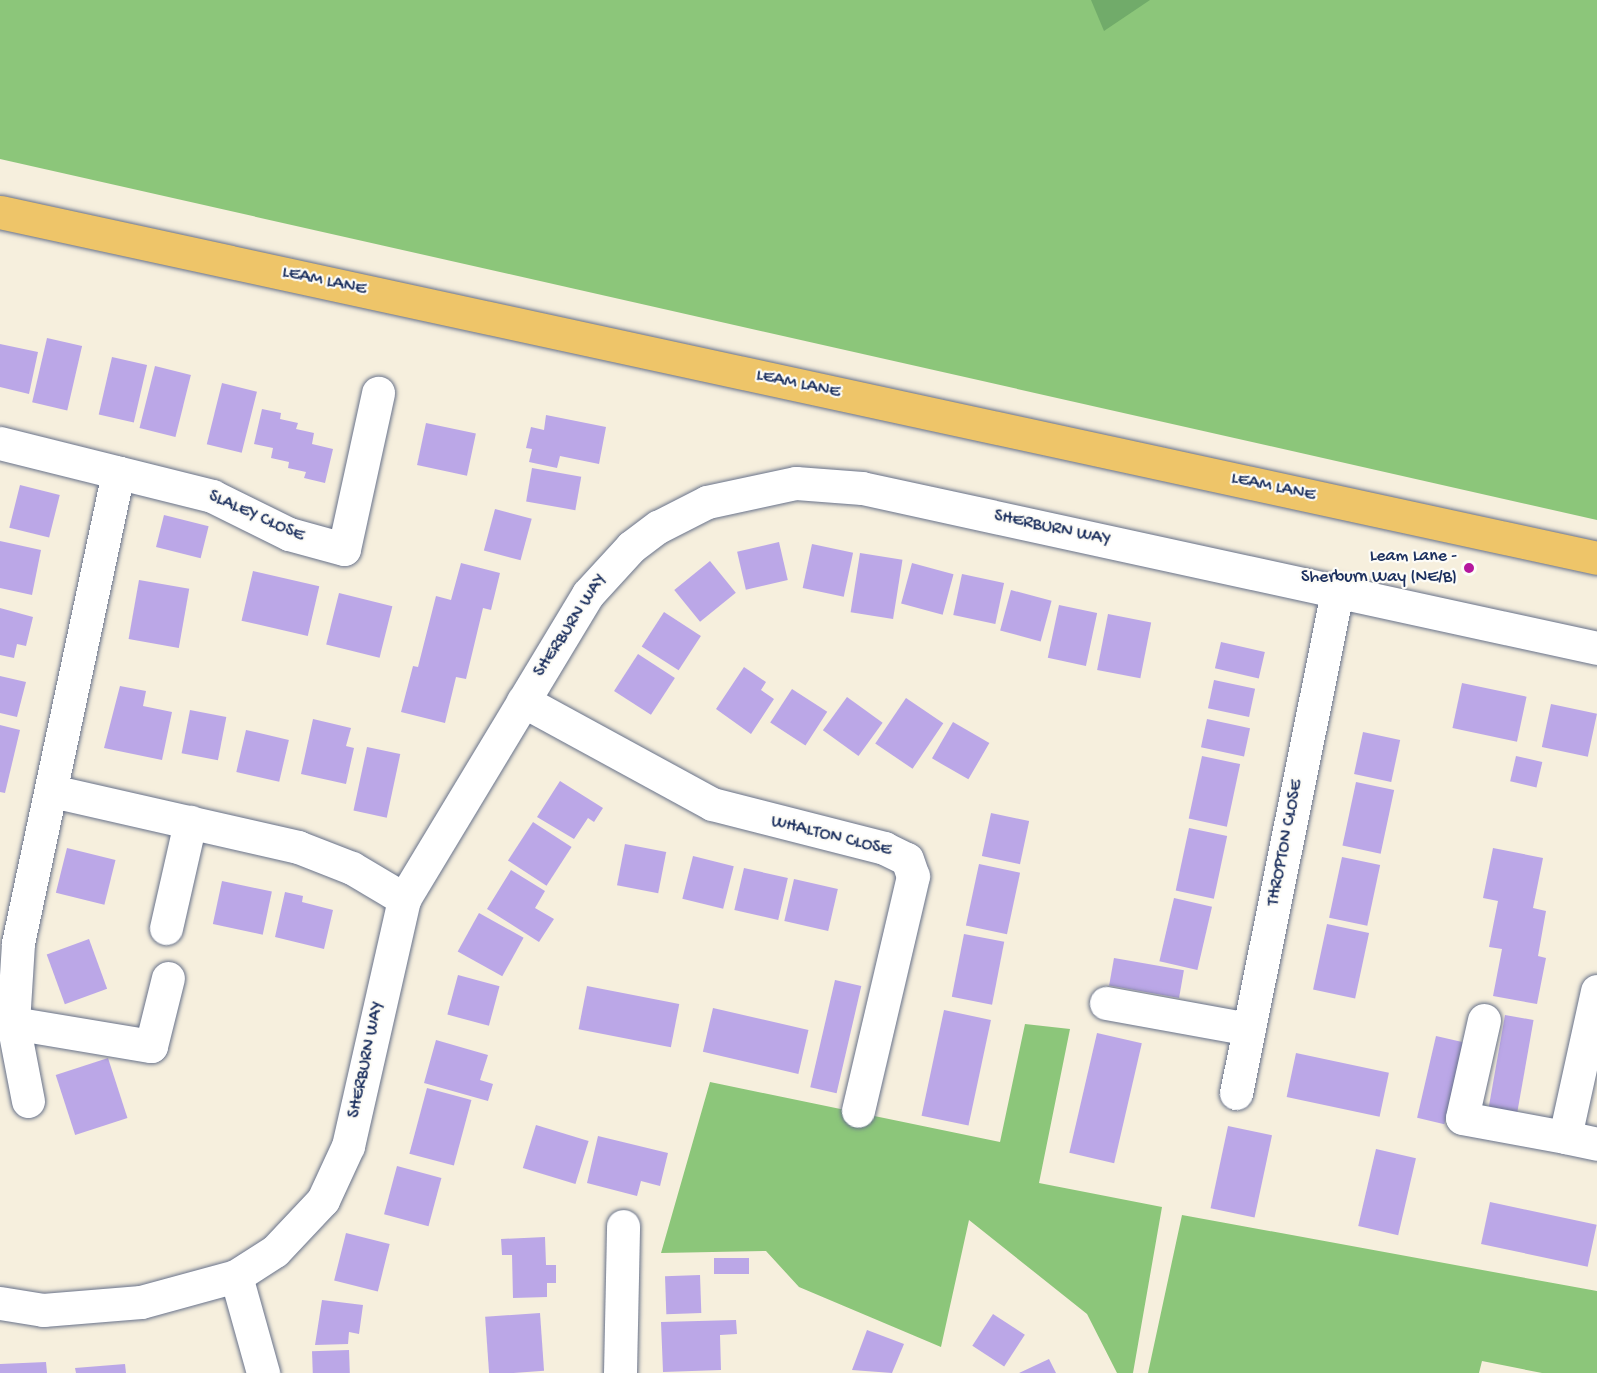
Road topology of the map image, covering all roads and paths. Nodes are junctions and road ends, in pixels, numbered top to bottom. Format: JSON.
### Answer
{"nodes":[{"id":1,"x":0,"y":212,"type":"edge"},
{"id":2,"x":378,"y":393,"type":"dead end"},
{"id":3,"x":0,"y":443,"type":"edge"},
{"id":4,"x":118,"y":472,"type":"junction"},
{"id":5,"x":1597,"y":558,"type":"edge"},
{"id":6,"x":1337,"y":592,"type":"junction"},
{"id":7,"x":1597,"y":648,"type":"edge"},
{"id":8,"x":523,"y":701,"type":"junction"},
{"id":9,"x":52,"y":791,"type":"junction"},
{"id":10,"x":190,"y":822,"type":"junction"},
{"id":11,"x":404,"y":899,"type":"junction"},
{"id":12,"x":166,"y":928,"type":"dead end"},
{"id":13,"x":168,"y":978,"type":"dead end"},
{"id":14,"x":1597,"y":991,"type":"edge"},
{"id":15,"x":1106,"y":1003,"type":"dead end"},
{"id":16,"x":1484,"y":1020,"type":"dead end"},
{"id":17,"x":13,"y":1023,"type":"junction"},
{"id":18,"x":1249,"y":1029,"type":"junction"},
{"id":19,"x":1236,"y":1093,"type":"dead end"},
{"id":20,"x":28,"y":1101,"type":"dead end"},
{"id":21,"x":858,"y":1111,"type":"dead end"},
{"id":22,"x":1565,"y":1137,"type":"junction"},
{"id":23,"x":1597,"y":1144,"type":"edge"},
{"id":24,"x":623,"y":1226,"type":"dead end"},
{"id":25,"x":236,"y":1276,"type":"junction"},
{"id":26,"x":0,"y":1304,"type":"edge"},
{"id":27,"x":263,"y":1373,"type":"edge"},
{"id":28,"x":620,"y":1373,"type":"edge"}],
"edges":[{"from":1,"to":5,"type":"main road","name":"LEAM LANE"},
{"from":2,"to":4,"type":"street","name":"SLALEY CLOSE"},
{"from":3,"to":4,"type":"street","name":"SLALEY CLOSE"},
{"from":4,"to":9,"type":"street"},
{"from":6,"to":7,"type":"street","name":"SHERBURN WAY"},
{"from":6,"to":8,"type":"street","name":"SHERBURN WAY"},
{"from":6,"to":18,"type":"street","name":"THROPTON CLOSE"},
{"from":8,"to":11,"type":"street","name":"SHERBURN WAY"},
{"from":8,"to":21,"type":"street","name":"WHALTON CLOSE"},
{"from":9,"to":10,"type":"street"},
{"from":9,"to":17,"type":"street"},
{"from":10,"to":11,"type":"street"},
{"from":10,"to":12,"type":"street"},
{"from":11,"to":25,"type":"street","name":"SHERBURN WAY"},
{"from":13,"to":17,"type":"street"},
{"from":14,"to":22,"type":"street"},
{"from":15,"to":18,"type":"street"},
{"from":16,"to":22,"type":"street"},
{"from":17,"to":20,"type":"street"},
{"from":18,"to":19,"type":"street","name":"THROPTON CLOSE"},
{"from":22,"to":23,"type":"street"},
{"from":24,"to":28,"type":"street"},
{"from":25,"to":26,"type":"street","name":"SHERBURN WAY"},
{"from":25,"to":27,"type":"street"}]}
